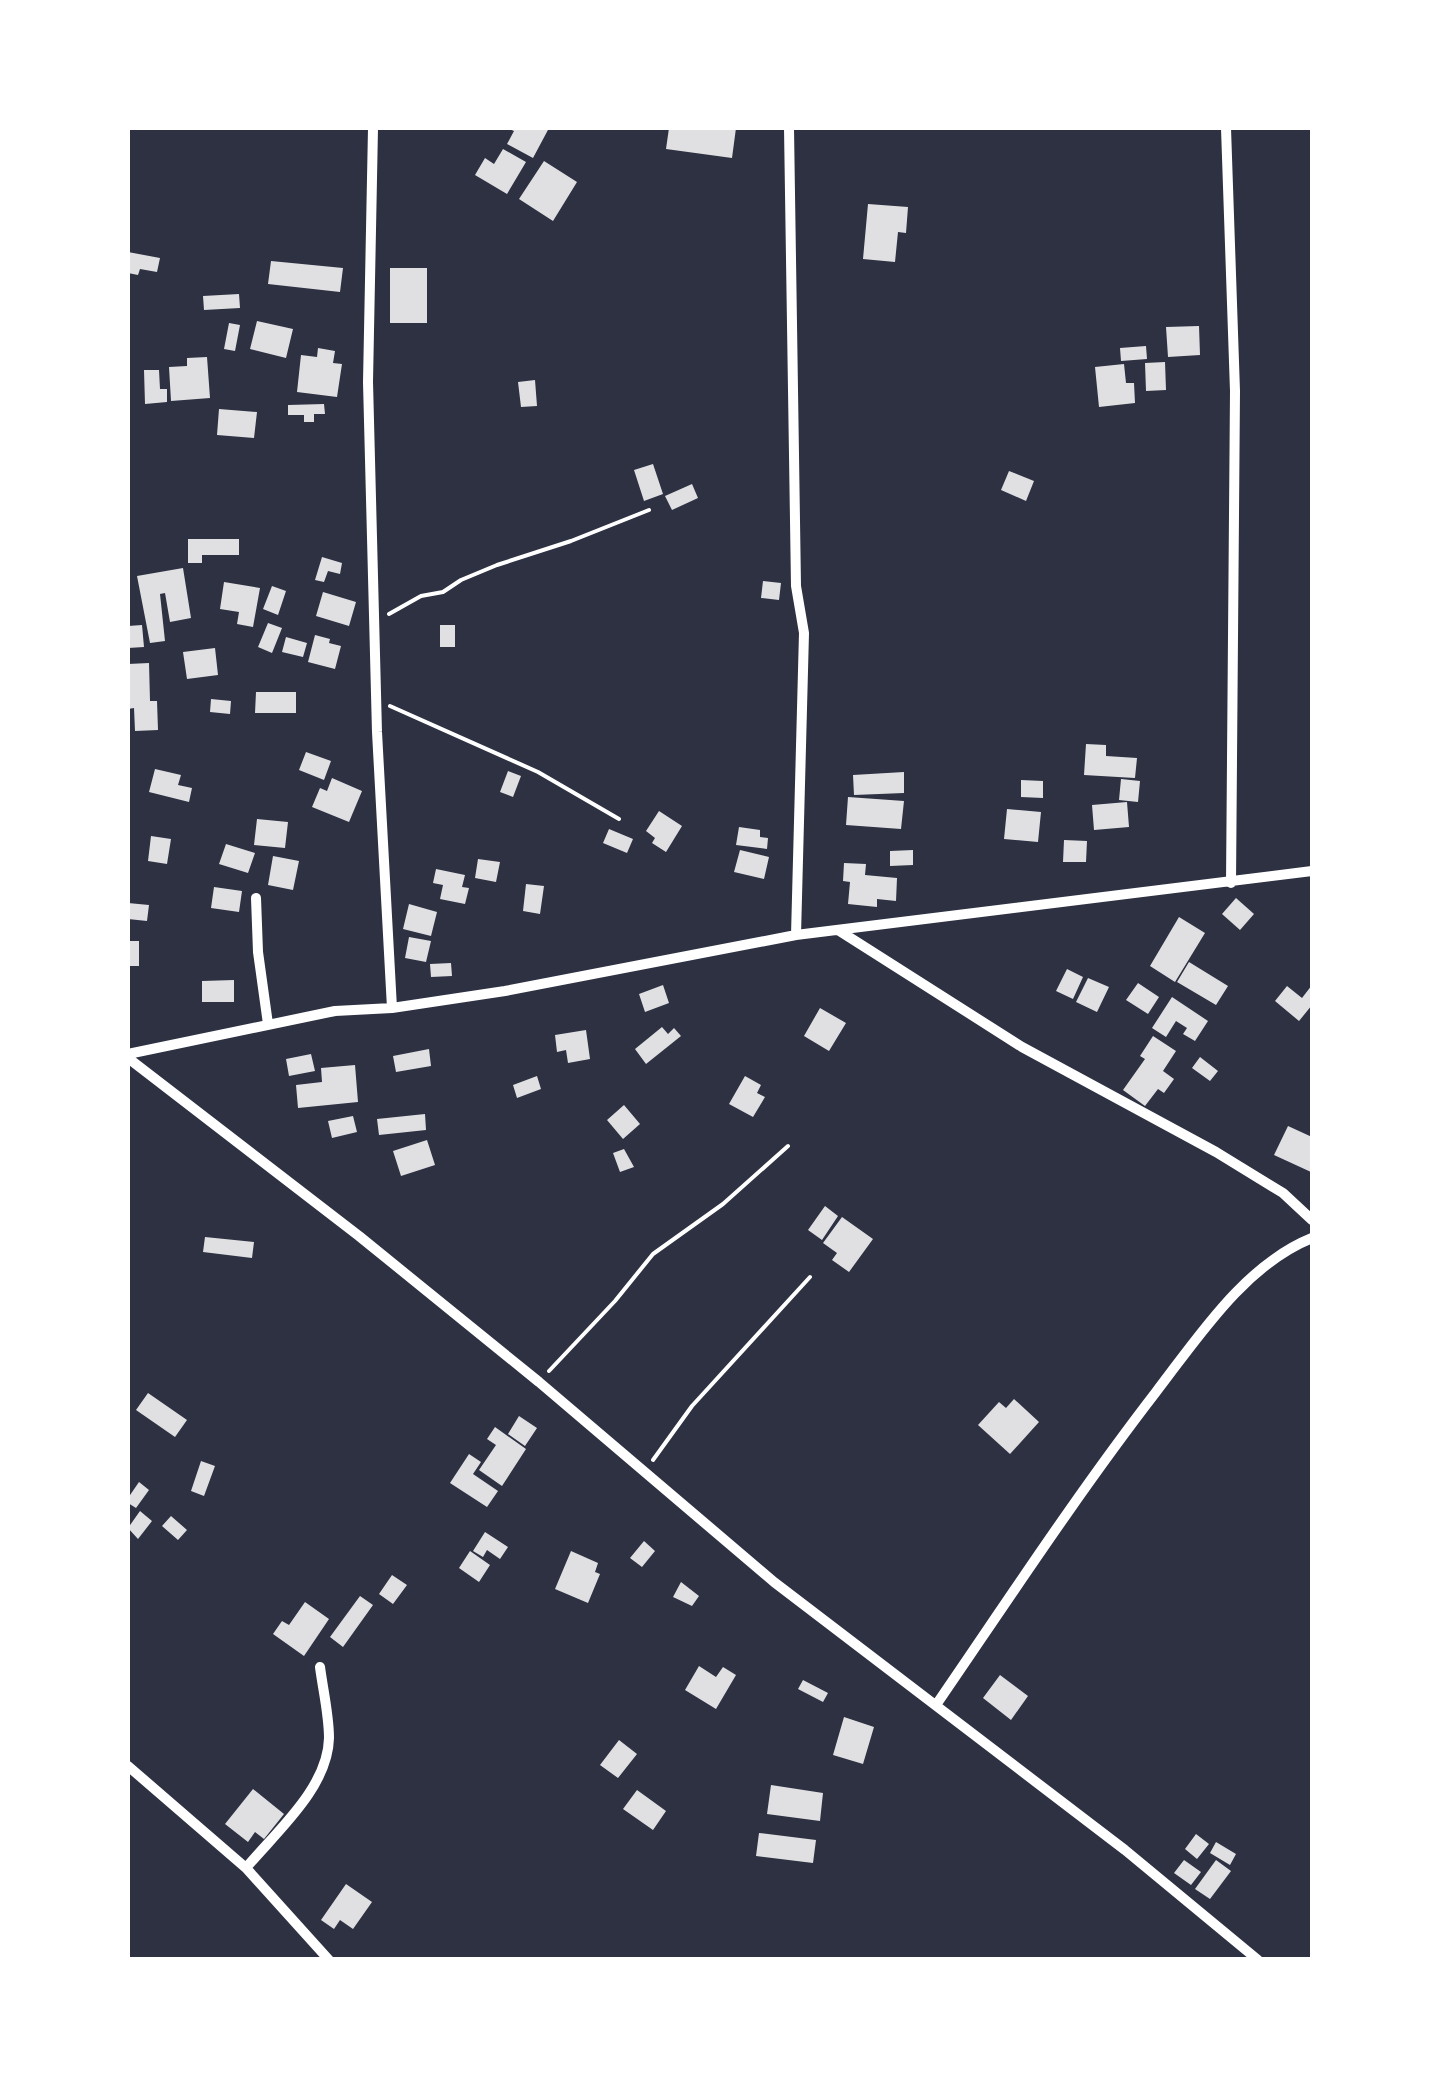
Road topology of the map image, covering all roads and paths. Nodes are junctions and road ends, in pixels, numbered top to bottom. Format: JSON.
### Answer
{"nodes":[{"id":1,"x":373,"y":128,"type":"edge"},
{"id":2,"x":789,"y":128,"type":"edge"},
{"id":3,"x":1226,"y":128,"type":"edge"},
{"id":4,"x":649,"y":510,"type":"dead end"},
{"id":5,"x":375,"y":618,"type":"junction"},
{"id":6,"x":377,"y":700,"type":"junction"},
{"id":7,"x":619,"y":820,"type":"dead end"},
{"id":8,"x":1312,"y":871,"type":"edge"},
{"id":9,"x":1231,"y":883,"type":"junction"},
{"id":10,"x":256,"y":898,"type":"dead end"},
{"id":11,"x":838,"y":930,"type":"junction"},
{"id":12,"x":796,"y":935,"type":"junction"},
{"id":13,"x":392,"y":1008,"type":"junction"},
{"id":14,"x":268,"y":1024,"type":"junction"},
{"id":15,"x":128,"y":1056,"type":"edge"},
{"id":16,"x":788,"y":1146,"type":"dead end"},
{"id":17,"x":1312,"y":1220,"type":"edge"},
{"id":18,"x":1312,"y":1238,"type":"edge"},
{"id":19,"x":810,"y":1277,"type":"dead end"},
{"id":20,"x":539,"y":1382,"type":"junction"},
{"id":21,"x":644,"y":1472,"type":"junction"},
{"id":22,"x":320,"y":1667,"type":"dead end"},
{"id":23,"x":936,"y":1705,"type":"junction"},
{"id":24,"x":128,"y":1766,"type":"edge"},
{"id":25,"x":246,"y":1868,"type":"junction"},
{"id":26,"x":329,"y":1960,"type":"edge"},
{"id":27,"x":1258,"y":1960,"type":"edge"}],
"edges":[{"from":1,"to":5,"type":"street"},
{"from":2,"to":12,"type":"street"},
{"from":3,"to":9,"type":"street"},
{"from":4,"to":5,"type":"path"},
{"from":5,"to":6,"type":"street"},
{"from":6,"to":7,"type":"path"},
{"from":6,"to":13,"type":"street"},
{"from":8,"to":9,"type":"street"},
{"from":9,"to":11,"type":"street"},
{"from":10,"to":14,"type":"street"},
{"from":11,"to":12,"type":"street"},
{"from":11,"to":17,"type":"street"},
{"from":12,"to":13,"type":"street"},
{"from":13,"to":14,"type":"street"},
{"from":14,"to":15,"type":"street"},
{"from":15,"to":20,"type":"street"},
{"from":16,"to":20,"type":"path"},
{"from":18,"to":23,"type":"street"},
{"from":19,"to":21,"type":"path"},
{"from":20,"to":21,"type":"street"},
{"from":21,"to":23,"type":"street"},
{"from":22,"to":25,"type":"street"},
{"from":23,"to":27,"type":"street"},
{"from":24,"to":25,"type":"street"},
{"from":25,"to":26,"type":"street"}]}
